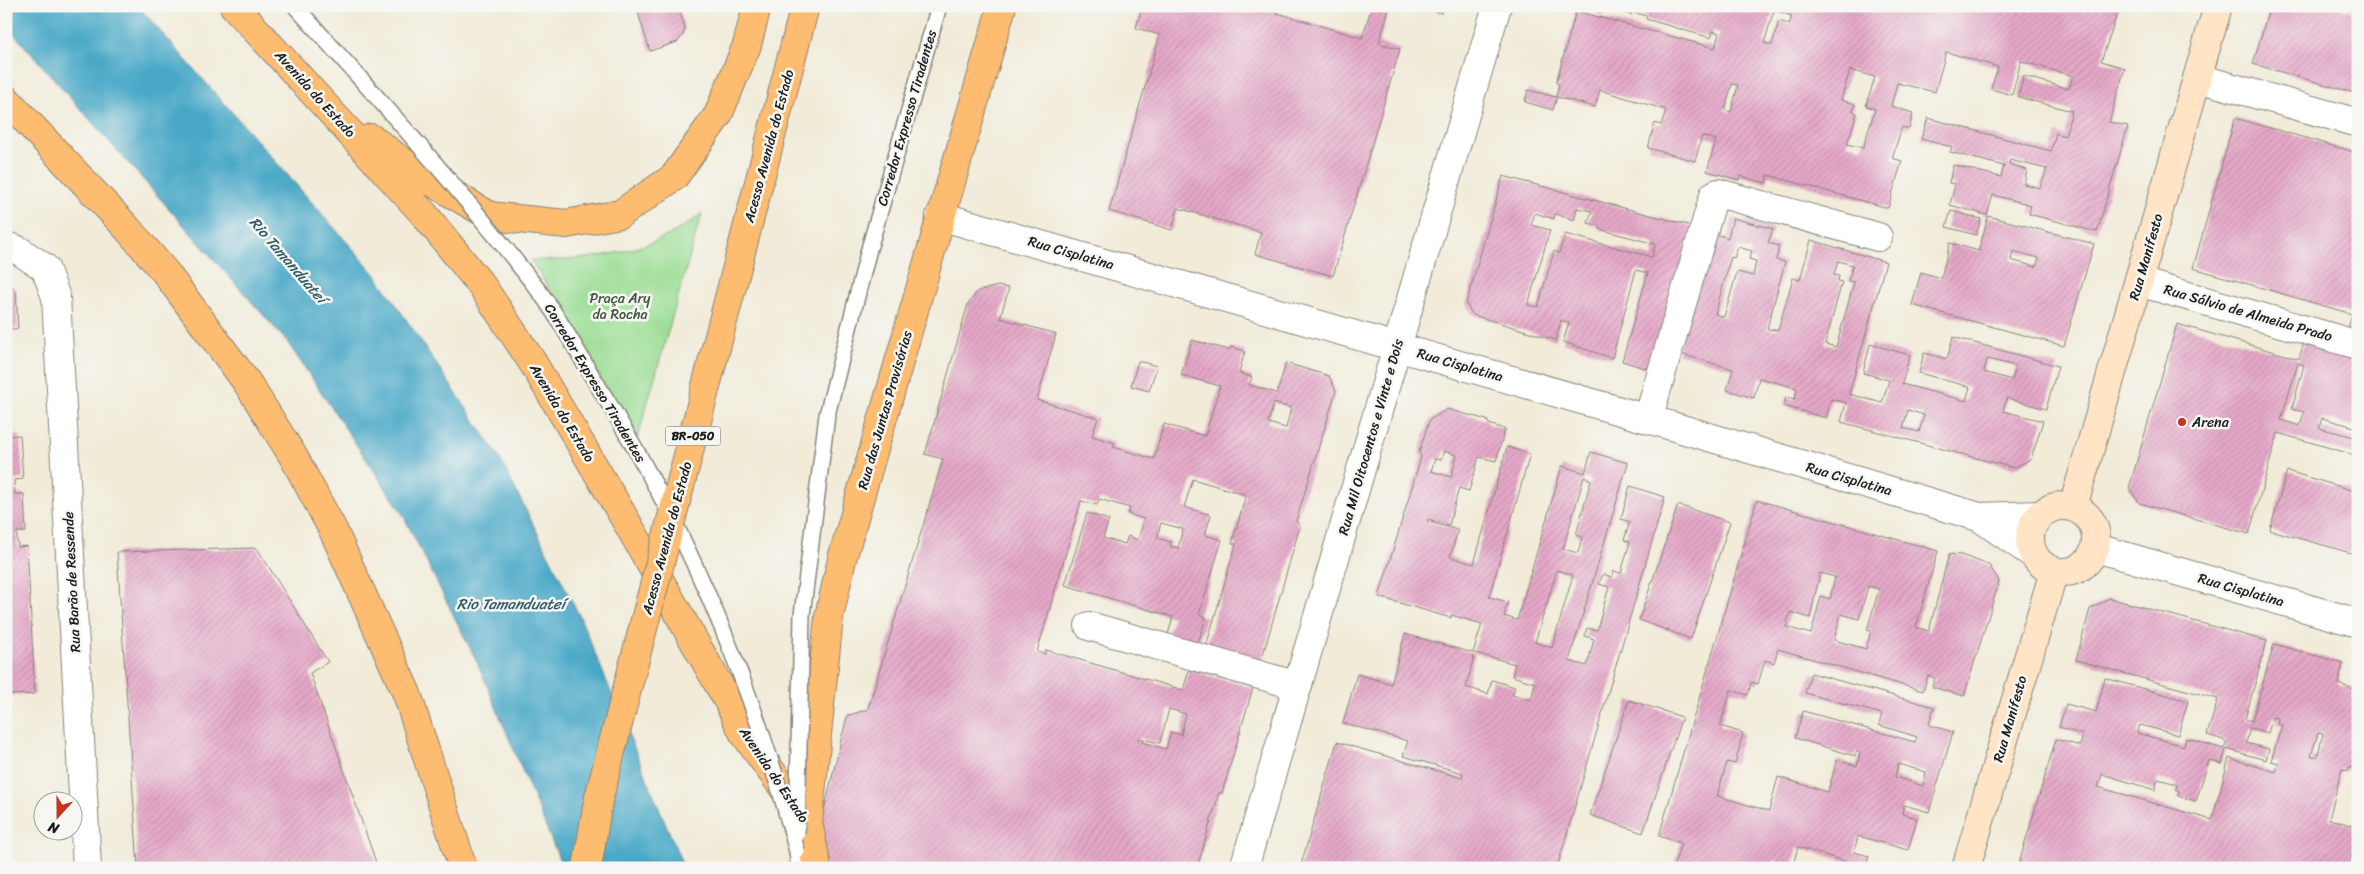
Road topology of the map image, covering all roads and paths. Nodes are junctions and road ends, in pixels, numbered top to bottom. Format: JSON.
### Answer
{"nodes":[{"id":1,"x":234,"y":6,"type":"edge"},
{"id":2,"x":295,"y":6,"type":"edge"},
{"id":3,"x":757,"y":6,"type":"edge"},
{"id":4,"x":805,"y":6,"type":"edge"},
{"id":5,"x":939,"y":6,"type":"edge"},
{"id":6,"x":1002,"y":6,"type":"edge"},
{"id":7,"x":1496,"y":6,"type":"edge"},
{"id":8,"x":2218,"y":6,"type":"edge"},
{"id":9,"x":2198,"y":78,"type":"junction"},
{"id":10,"x":6,"y":99,"type":"edge"},
{"id":11,"x":323,"y":104,"type":"junction"},
{"id":12,"x":2358,"y":123,"type":"edge"},
{"id":13,"x":940,"y":216,"type":"junction"},
{"id":14,"x":1878,"y":237,"type":"dead end"},
{"id":15,"x":6,"y":246,"type":"edge"},
{"id":16,"x":2139,"y":282,"type":"junction"},
{"id":17,"x":2358,"y":345,"type":"edge"},
{"id":18,"x":1397,"y":347,"type":"junction"},
{"id":19,"x":1648,"y":419,"type":"junction"},
{"id":20,"x":2073,"y":507,"type":"junction"},
{"id":21,"x":2040,"y":515,"type":"junction"},
{"id":22,"x":1979,"y":517,"type":"junction"},
{"id":23,"x":2096,"y":548,"type":"junction"},
{"id":24,"x":2044,"y":563,"type":"junction"},
{"id":25,"x":2358,"y":623,"type":"edge"},
{"id":26,"x":1089,"y":626,"type":"dead end"},
{"id":27,"x":1298,"y":686,"type":"junction"},
{"id":28,"x":808,"y":822,"type":"junction"},
{"id":29,"x":807,"y":860,"type":"edge"},
{"id":30,"x":87,"y":868,"type":"edge"},
{"id":31,"x":463,"y":868,"type":"edge"},
{"id":32,"x":587,"y":868,"type":"edge"},
{"id":33,"x":799,"y":868,"type":"edge"},
{"id":34,"x":1244,"y":868,"type":"edge"},
{"id":35,"x":1966,"y":868,"type":"edge"}],
"edges":[{"from":1,"to":11,"type":"highway","name":"Avenida do Estado"},
{"from":2,"to":29,"type":"lane","name":"Corredor Expresso Tiradentes","bridge":true},
{"from":3,"to":11,"type":"highway"},
{"from":4,"to":32,"type":"highway","name":"Acesso Avenida do Estado","number":"BR-050","bridge":true},
{"from":5,"to":29,"type":"lane","name":"Corredor Expresso Tiradentes","bridge":true},
{"from":6,"to":13,"type":"highway","name":"Rua das Juntas Provisórias"},
{"from":7,"to":18,"type":"street","name":"Rua Mil Oitocentos e Vinte e Dois"},
{"from":8,"to":9,"type":"main road","name":"Rua Manifesto"},
{"from":9,"to":12,"type":"street"},
{"from":9,"to":16,"type":"main road","name":"Rua Manifesto"},
{"from":10,"to":31,"type":"highway"},
{"from":11,"to":28,"type":"highway","name":"Avenida do Estado"},
{"from":13,"to":18,"type":"street","name":"Rua Cisplatina"},
{"from":13,"to":28,"type":"highway","name":"Rua das Juntas Provisórias"},
{"from":14,"to":19,"type":"street"},
{"from":15,"to":30,"type":"street","name":"Rua Barão de Ressende"},
{"from":16,"to":17,"type":"street","name":"Rua Sálvio de Almeida Prado"},
{"from":16,"to":20,"type":"main road","name":"Rua Manifesto"},
{"from":18,"to":19,"type":"street","name":"Rua Cisplatina"},
{"from":18,"to":27,"type":"street","name":"Rua Mil Oitocentos e Vinte e Dois"},
{"from":19,"to":22,"type":"street","name":"Rua Cisplatina"},
{"from":20,"to":21,"type":"main road"},
{"from":20,"to":23,"type":"main road"},
{"from":21,"to":22,"type":"street","name":"Rua Cisplatina"},
{"from":21,"to":24,"type":"main road"},
{"from":22,"to":24,"type":"street","name":"Rua Cisplatina"},
{"from":23,"to":24,"type":"main road"},
{"from":23,"to":25,"type":"street","name":"Rua Cisplatina"},
{"from":24,"to":35,"type":"main road","name":"Rua Manifesto"},
{"from":26,"to":27,"type":"street"},
{"from":27,"to":34,"type":"street","name":"Rua Mil Oitocentos e Vinte e Dois"},
{"from":28,"to":29,"type":"highway","name":"Avenida do Estado"},
{"from":29,"to":33,"type":"lane","name":"Corredor Expresso Tiradentes"}]}
